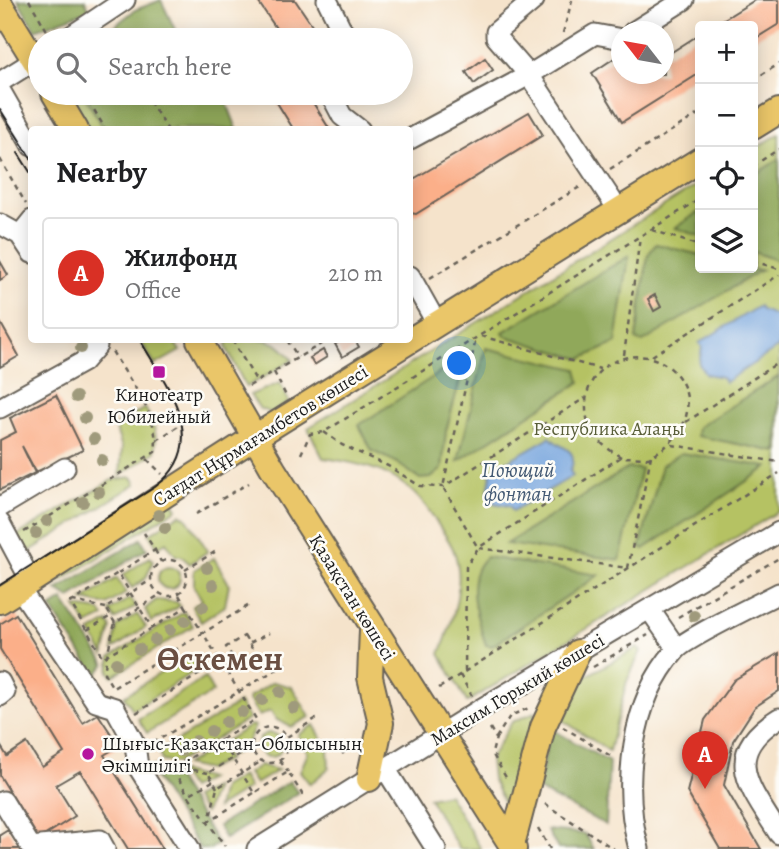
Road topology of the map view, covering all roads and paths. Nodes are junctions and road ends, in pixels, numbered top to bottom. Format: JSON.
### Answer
{"nodes":[{"id":1,"x":29,"y":0,"type":"edge"},
{"id":2,"x":327,"y":0,"type":"edge"},
{"id":3,"x":534,"y":0,"type":"edge"},
{"id":4,"x":572,"y":0,"type":"edge"},
{"id":5,"x":684,"y":0,"type":"edge"},
{"id":6,"x":116,"y":3,"type":"edge"},
{"id":7,"x":0,"y":4,"type":"edge"},
{"id":8,"x":651,"y":21,"type":"edge"},
{"id":9,"x":46,"y":28,"type":"edge"},
{"id":10,"x":82,"y":28,"type":"edge"},
{"id":11,"x":341,"y":28,"type":"edge"},
{"id":12,"x":611,"y":37,"type":"edge"},
{"id":13,"x":28,"y":47,"type":"edge"},
{"id":14,"x":558,"y":56,"type":"junction"},
{"id":15,"x":779,"y":64,"type":"edge"},
{"id":16,"x":28,"y":67,"type":"edge"},
{"id":17,"x":529,"y":75,"type":"junction"},
{"id":18,"x":758,"y":77,"type":"edge"},
{"id":19,"x":0,"y":82,"type":"edge"},
{"id":20,"x":0,"y":90,"type":"edge"},
{"id":21,"x":61,"y":105,"type":"edge"},
{"id":22,"x":91,"y":105,"type":"edge"},
{"id":23,"x":152,"y":105,"type":"edge"},
{"id":24,"x":336,"y":105,"type":"edge"},
{"id":25,"x":779,"y":111,"type":"edge"},
{"id":26,"x":695,"y":116,"type":"edge"},
{"id":27,"x":758,"y":124,"type":"edge"},
{"id":28,"x":74,"y":126,"type":"edge"},
{"id":29,"x":104,"y":126,"type":"edge"},
{"id":30,"x":165,"y":126,"type":"edge"},
{"id":31,"x":355,"y":126,"type":"edge"},
{"id":32,"x":413,"y":137,"type":"edge"},
{"id":33,"x":28,"y":139,"type":"edge"},
{"id":34,"x":779,"y":149,"type":"edge"},
{"id":35,"x":0,"y":159,"type":"edge"},
{"id":36,"x":695,"y":163,"type":"edge"},
{"id":37,"x":758,"y":163,"type":"edge"},
{"id":38,"x":597,"y":177,"type":"junction"},
{"id":39,"x":695,"y":202,"type":"edge"},
{"id":40,"x":28,"y":206,"type":"edge"},
{"id":41,"x":619,"y":211,"type":"junction"},
{"id":42,"x":0,"y":224,"type":"edge"},
{"id":43,"x":26,"y":228,"type":"edge"},
{"id":44,"x":652,"y":230,"type":"junction"},
{"id":45,"x":640,"y":237,"type":"junction"},
{"id":46,"x":695,"y":244,"type":"edge"},
{"id":47,"x":758,"y":263,"type":"edge"},
{"id":48,"x":779,"y":270,"type":"edge"},
{"id":49,"x":779,"y":275,"type":"edge"},
{"id":50,"x":413,"y":281,"type":"edge"},
{"id":51,"x":437,"y":324,"type":"junction"},
{"id":52,"x":481,"y":336,"type":"junction"},
{"id":53,"x":413,"y":339,"type":"edge"},
{"id":54,"x":476,"y":339,"type":"junction"},
{"id":55,"x":101,"y":343,"type":"edge"},
{"id":56,"x":201,"y":343,"type":"edge"},
{"id":57,"x":234,"y":343,"type":"edge"},
{"id":58,"x":289,"y":343,"type":"edge"},
{"id":59,"x":323,"y":343,"type":"edge"},
{"id":60,"x":406,"y":343,"type":"edge"},
{"id":61,"x":624,"y":356,"type":"junction"},
{"id":62,"x":298,"y":357,"type":"junction"},
{"id":63,"x":651,"y":357,"type":"junction"},
{"id":64,"x":779,"y":362,"type":"edge"},
{"id":65,"x":600,"y":369,"type":"junction"},
{"id":66,"x":274,"y":372,"type":"junction"},
{"id":67,"x":257,"y":382,"type":"junction"},
{"id":68,"x":246,"y":387,"type":"dead end"},
{"id":69,"x":586,"y":397,"type":"junction"},
{"id":70,"x":289,"y":402,"type":"dead end"},
{"id":71,"x":0,"y":408,"type":"edge"},
{"id":72,"x":201,"y":411,"type":"dead end"},
{"id":73,"x":687,"y":422,"type":"junction"},
{"id":74,"x":324,"y":432,"type":"junction"},
{"id":75,"x":255,"y":436,"type":"junction"},
{"id":76,"x":158,"y":439,"type":"junction"},
{"id":77,"x":672,"y":445,"type":"junction"},
{"id":78,"x":301,"y":454,"type":"dead end"},
{"id":79,"x":651,"y":456,"type":"junction"},
{"id":80,"x":621,"y":457,"type":"junction"},
{"id":81,"x":147,"y":459,"type":"junction"},
{"id":82,"x":779,"y":462,"type":"edge"},
{"id":83,"x":65,"y":468,"type":"dead end"},
{"id":84,"x":779,"y":473,"type":"edge"},
{"id":85,"x":166,"y":479,"type":"dead end"},
{"id":86,"x":249,"y":482,"type":"dead end"},
{"id":87,"x":443,"y":487,"type":"junction"},
{"id":88,"x":0,"y":507,"type":"edge"},
{"id":89,"x":196,"y":514,"type":"dead end"},
{"id":90,"x":5,"y":532,"type":"edge"},
{"id":91,"x":779,"y":532,"type":"edge"},
{"id":92,"x":144,"y":533,"type":"dead end"},
{"id":93,"x":478,"y":548,"type":"junction"},
{"id":94,"x":155,"y":550,"type":"junction"},
{"id":95,"x":218,"y":550,"type":"dead end"},
{"id":96,"x":161,"y":562,"type":"junction"},
{"id":97,"x":628,"y":568,"type":"junction"},
{"id":98,"x":186,"y":570,"type":"junction"},
{"id":99,"x":118,"y":573,"type":"junction"},
{"id":100,"x":151,"y":580,"type":"junction"},
{"id":101,"x":17,"y":590,"type":"edge"},
{"id":102,"x":130,"y":593,"type":"junction"},
{"id":103,"x":779,"y":593,"type":"edge"},
{"id":104,"x":161,"y":594,"type":"junction"},
{"id":105,"x":178,"y":594,"type":"junction"},
{"id":106,"x":74,"y":601,"type":"junction"},
{"id":107,"x":251,"y":604,"type":"dead end"},
{"id":108,"x":186,"y":607,"type":"junction"},
{"id":109,"x":106,"y":608,"type":"junction"},
{"id":110,"x":139,"y":608,"type":"junction"},
{"id":111,"x":650,"y":610,"type":"junction"},
{"id":112,"x":111,"y":616,"type":"junction"},
{"id":113,"x":115,"y":623,"type":"junction"},
{"id":114,"x":152,"y":628,"type":"junction"},
{"id":115,"x":87,"y":630,"type":"junction"},
{"id":116,"x":372,"y":630,"type":"junction"},
{"id":117,"x":203,"y":633,"type":"junction"},
{"id":118,"x":269,"y":633,"type":"dead end"},
{"id":119,"x":250,"y":644,"type":"junction"},
{"id":120,"x":677,"y":649,"type":"junction"},
{"id":121,"x":578,"y":652,"type":"junction"},
{"id":122,"x":107,"y":655,"type":"junction"},
{"id":123,"x":231,"y":655,"type":"junction"},
{"id":124,"x":220,"y":661,"type":"junction"},
{"id":125,"x":287,"y":663,"type":"dead end"},
{"id":126,"x":465,"y":671,"type":"junction"},
{"id":127,"x":460,"y":675,"type":"junction"},
{"id":128,"x":0,"y":682,"type":"edge"},
{"id":129,"x":439,"y":688,"type":"dead end"},
{"id":130,"x":239,"y":691,"type":"junction"},
{"id":131,"x":0,"y":696,"type":"edge"},
{"id":132,"x":475,"y":701,"type":"dead end"},
{"id":133,"x":320,"y":716,"type":"dead end"},
{"id":134,"x":130,"y":717,"type":"dead end"},
{"id":135,"x":547,"y":717,"type":"junction"},
{"id":136,"x":779,"y":718,"type":"edge"},
{"id":137,"x":256,"y":719,"type":"junction"},
{"id":138,"x":263,"y":728,"type":"junction"},
{"id":139,"x":441,"y":733,"type":"junction"},
{"id":140,"x":286,"y":737,"type":"junction"},
{"id":141,"x":496,"y":738,"type":"dead end"},
{"id":142,"x":220,"y":740,"type":"junction"},
{"id":143,"x":147,"y":747,"type":"dead end"},
{"id":144,"x":252,"y":747,"type":"junction"},
{"id":145,"x":232,"y":758,"type":"junction"},
{"id":146,"x":280,"y":760,"type":"junction"},
{"id":147,"x":617,"y":760,"type":"dead end"},
{"id":148,"x":262,"y":761,"type":"junction"},
{"id":149,"x":170,"y":766,"type":"dead end"},
{"id":150,"x":176,"y":766,"type":"junction"},
{"id":151,"x":288,"y":772,"type":"junction"},
{"id":152,"x":241,"y":773,"type":"junction"},
{"id":153,"x":377,"y":773,"type":"junction"},
{"id":154,"x":208,"y":774,"type":"junction"},
{"id":155,"x":213,"y":781,"type":"junction"},
{"id":156,"x":217,"y":788,"type":"junction"},
{"id":157,"x":254,"y":793,"type":"junction"},
{"id":158,"x":304,"y":797,"type":"dead end"},
{"id":159,"x":535,"y":798,"type":"dead end"},
{"id":160,"x":1,"y":801,"type":"edge"},
{"id":161,"x":209,"y":821,"type":"junction"},
{"id":162,"x":779,"y":834,"type":"edge"},
{"id":163,"x":225,"y":846,"type":"dead end"},
{"id":164,"x":513,"y":847,"type":"edge"},
{"id":165,"x":105,"y":849,"type":"edge"},
{"id":166,"x":190,"y":849,"type":"edge"},
{"id":167,"x":257,"y":849,"type":"edge"},
{"id":168,"x":436,"y":849,"type":"edge"},
{"id":169,"x":614,"y":849,"type":"edge"},
{"id":170,"x":639,"y":849,"type":"edge"}],
"edges":[{"from":1,"to":9,"type":"path"},
{"from":2,"to":11,"type":"street"},
{"from":3,"to":17,"type":"street"},
{"from":4,"to":14,"type":"path"},
{"from":5,"to":8,"type":"street"},
{"from":6,"to":10,"type":"street"},
{"from":7,"to":13,"type":"main road"},
{"from":12,"to":14,"type":"street"},
{"from":14,"to":17,"type":"street"},
{"from":15,"to":18,"type":"path"},
{"from":16,"to":19,"type":"street"},
{"from":17,"to":32,"type":"street"},
{"from":17,"to":38,"type":"street"},
{"from":20,"to":33,"type":"street"},
{"from":21,"to":28,"type":"main road"},
{"from":22,"to":29,"type":"path"},
{"from":23,"to":30,"type":"path"},
{"from":24,"to":31,"type":"street"},
{"from":25,"to":27,"type":"main road"},
{"from":26,"to":38,"type":"path"},
{"from":34,"to":37,"type":"path"},
{"from":35,"to":40,"type":"path"},
{"from":36,"to":41,"type":"main road","name":"Сағдат Нұрмағамбетов көшесі"},
{"from":38,"to":41,"type":"street"},
{"from":38,"to":50,"type":"path"},
{"from":39,"to":44,"type":"path"},
{"from":41,"to":51,"type":"main road","name":"Сағдат Нұрмағамбетов көшесі"},
{"from":42,"to":43,"type":"street"},
{"from":44,"to":45,"type":"path"},
{"from":44,"to":46,"type":"path"},
{"from":45,"to":52,"type":"path"},
{"from":45,"to":61,"type":"path"},
{"from":47,"to":48,"type":"path"},
{"from":49,"to":63,"type":"path"},
{"from":50,"to":51,"type":"street"},
{"from":51,"to":53,"type":"main road","name":"Сағдат Нұрмағамбетов көшесі"},
{"from":52,"to":54,"type":"path"},
{"from":52,"to":65,"type":"path"},
{"from":54,"to":74,"type":"path"},
{"from":54,"to":87,"type":"path"},
{"from":55,"to":71,"type":"street"},
{"from":55,"to":76,"type":"path"},
{"from":56,"to":75,"type":"main road","name":"Қазақстан көшесі"},
{"from":57,"to":67,"type":"path"},
{"from":58,"to":62,"type":"path"},
{"from":59,"to":62,"type":"path"},
{"from":60,"to":75,"type":"main road","name":"Сағдат Нұрмағамбетов көшесі"},
{"from":61,"to":63,"type":"path"},
{"from":61,"to":65,"type":"path"},
{"from":62,"to":66,"type":"path"},
{"from":63,"to":73,"type":"path"},
{"from":64,"to":73,"type":"path"},
{"from":65,"to":69,"type":"path"},
{"from":66,"to":67,"type":"path"},
{"from":66,"to":70,"type":"path"},
{"from":67,"to":68,"type":"path"},
{"from":69,"to":80,"type":"path"},
{"from":69,"to":87,"type":"path"},
{"from":72,"to":76,"type":"path"},
{"from":73,"to":77,"type":"path"},
{"from":74,"to":78,"type":"path"},
{"from":74,"to":87,"type":"path"},
{"from":75,"to":101,"type":"main road","name":"Сағдат Нұрмағамбетов көшесі"},
{"from":75,"to":116,"type":"main road","name":"Қазақстан көшесі"},
{"from":76,"to":81,"type":"path"},
{"from":77,"to":79,"type":"path"},
{"from":77,"to":82,"type":"path"},
{"from":79,"to":80,"type":"path"},
{"from":79,"to":97,"type":"path"},
{"from":80,"to":93,"type":"path"},
{"from":81,"to":85,"type":"path"},
{"from":81,"to":90,"type":"path"},
{"from":83,"to":88,"type":"street"},
{"from":84,"to":97,"type":"path"},
{"from":86,"to":89,"type":"path"},
{"from":87,"to":93,"type":"path"},
{"from":90,"to":101,"type":"street"},
{"from":91,"to":111,"type":"street","name":"Максим Горький көшесі"},
{"from":92,"to":94,"type":"path"},
{"from":93,"to":97,"type":"path"},
{"from":93,"to":126,"type":"path"},
{"from":94,"to":96,"type":"path"},
{"from":94,"to":99,"type":"path"},
{"from":95,"to":98,"type":"path"},
{"from":96,"to":98,"type":"path"},
{"from":96,"to":100,"type":"path"},
{"from":97,"to":126,"type":"path"},
{"from":98,"to":105,"type":"path"},
{"from":99,"to":102,"type":"path"},
{"from":99,"to":106,"type":"path"},
{"from":100,"to":102,"type":"path"},
{"from":100,"to":104,"type":"path"},
{"from":101,"to":166,"type":"street"},
{"from":102,"to":109,"type":"path"},
{"from":102,"to":110,"type":"path"},
{"from":103,"to":120,"type":"street"},
{"from":104,"to":105,"type":"path"},
{"from":104,"to":110,"type":"path"},
{"from":105,"to":108,"type":"path"},
{"from":106,"to":109,"type":"path"},
{"from":106,"to":115,"type":"path"},
{"from":107,"to":117,"type":"path"},
{"from":108,"to":114,"type":"path"},
{"from":108,"to":117,"type":"path"},
{"from":109,"to":112,"type":"path"},
{"from":110,"to":113,"type":"path"},
{"from":110,"to":114,"type":"path"},
{"from":111,"to":120,"type":"street"},
{"from":111,"to":121,"type":"street","name":"Максим Горький көшесі"},
{"from":112,"to":113,"type":"path"},
{"from":112,"to":115,"type":"path"},
{"from":113,"to":122,"type":"path"},
{"from":114,"to":122,"type":"path"},
{"from":115,"to":122,"type":"path"},
{"from":116,"to":139,"type":"main road","name":"Қазақстан көшесі"},
{"from":116,"to":153,"type":"main road"},
{"from":117,"to":122,"type":"path"},
{"from":117,"to":124,"type":"path"},
{"from":118,"to":119,"type":"path"},
{"from":119,"to":123,"type":"path"},
{"from":119,"to":123,"type":"path"},
{"from":120,"to":170,"type":"street"},
{"from":121,"to":135,"type":"main road"},
{"from":121,"to":139,"type":"street","name":"Максим Горький көшесі"},
{"from":123,"to":124,"type":"path"},
{"from":124,"to":130,"type":"path"},
{"from":124,"to":134,"type":"path"},
{"from":125,"to":130,"type":"path"},
{"from":126,"to":127,"type":"path"},
{"from":127,"to":129,"type":"path"},
{"from":127,"to":132,"type":"path"},
{"from":128,"to":131,"type":"street"},
{"from":130,"to":137,"type":"path"},
{"from":130,"to":143,"type":"path"},
{"from":133,"to":140,"type":"path"},
{"from":135,"to":141,"type":"path"},
{"from":135,"to":147,"type":"path"},
{"from":135,"to":164,"type":"main road"},
{"from":136,"to":162,"type":"street"},
{"from":137,"to":138,"type":"path"},
{"from":137,"to":142,"type":"path"},
{"from":138,"to":140,"type":"path"},
{"from":138,"to":144,"type":"path"},
{"from":139,"to":153,"type":"street","name":"Максим Горький көшесі"},
{"from":139,"to":164,"type":"main road","name":"Қазақстан көшесі"},
{"from":140,"to":146,"type":"path"},
{"from":142,"to":145,"type":"path"},
{"from":142,"to":150,"type":"path"},
{"from":144,"to":145,"type":"path"},
{"from":144,"to":148,"type":"path"},
{"from":145,"to":152,"type":"path"},
{"from":145,"to":154,"type":"path"},
{"from":146,"to":148,"type":"path"},
{"from":146,"to":151,"type":"path"},
{"from":148,"to":152,"type":"path"},
{"from":149,"to":150,"type":"path"},
{"from":150,"to":154,"type":"path"},
{"from":151,"to":157,"type":"path"},
{"from":151,"to":158,"type":"path"},
{"from":152,"to":156,"type":"path"},
{"from":152,"to":157,"type":"path"},
{"from":153,"to":167,"type":"street","name":"Максим Горький көшесі"},
{"from":153,"to":168,"type":"street"},
{"from":154,"to":155,"type":"path"},
{"from":155,"to":156,"type":"path"},
{"from":155,"to":161,"type":"path"},
{"from":156,"to":161,"type":"path"},
{"from":157,"to":161,"type":"path"},
{"from":159,"to":169,"type":"path"},
{"from":160,"to":165,"type":"street"},
{"from":161,"to":163,"type":"path"}]}
